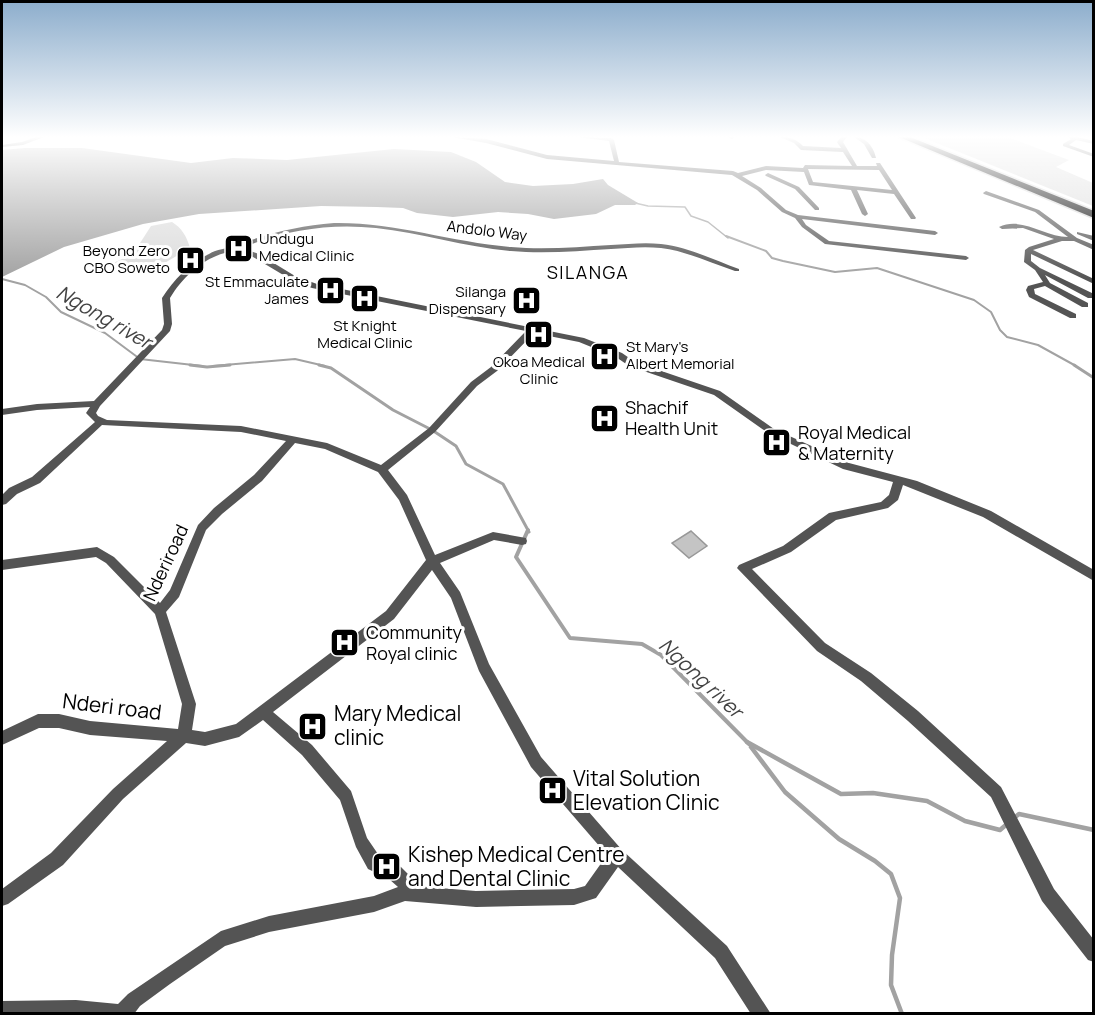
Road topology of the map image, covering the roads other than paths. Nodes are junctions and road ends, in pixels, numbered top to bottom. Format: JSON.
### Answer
{"nodes":[{"id":1,"x":752,"y":184,"type":"edge"},
{"id":2,"x":789,"y":184,"type":"edge"},
{"id":3,"x":810,"y":184,"type":"edge"},
{"id":4,"x":814,"y":184,"type":"edge"},
{"id":5,"x":892,"y":184,"type":"edge"},
{"id":6,"x":1022,"y":184,"type":"edge"},
{"id":7,"x":1025,"y":184,"type":"edge"},
{"id":8,"x":797,"y":188,"type":"junction"},
{"id":9,"x":854,"y":189,"type":"junction"},
{"id":10,"x":897,"y":192,"type":"junction"},
{"id":11,"x":987,"y":193,"type":"dead end"},
{"id":12,"x":817,"y":209,"type":"dead end"},
{"id":13,"x":1094,"y":213,"type":"edge"},
{"id":14,"x":865,"y":214,"type":"dead end"},
{"id":15,"x":797,"y":217,"type":"junction"},
{"id":16,"x":913,"y":218,"type":"dead end"},
{"id":17,"x":1002,"y":227,"type":"dead end"},
{"id":18,"x":935,"y":233,"type":"dead end"},
{"id":19,"x":1077,"y":236,"type":"junction"},
{"id":20,"x":1062,"y":239,"type":"junction"},
{"id":21,"x":1094,"y":239,"type":"edge"},
{"id":22,"x":1094,"y":248,"type":"edge"},
{"id":23,"x":234,"y":249,"type":"junction"},
{"id":24,"x":1028,"y":250,"type":"junction"},
{"id":25,"x":966,"y":258,"type":"dead end"},
{"id":26,"x":1037,"y":268,"type":"junction"},
{"id":27,"x":737,"y":270,"type":"dead end"},
{"id":28,"x":1094,"y":282,"type":"edge"},
{"id":29,"x":1046,"y":284,"type":"junction"},
{"id":30,"x":1091,"y":296,"type":"dead end"},
{"id":31,"x":1085,"y":305,"type":"dead end"},
{"id":32,"x":1073,"y":316,"type":"dead end"},
{"id":33,"x":532,"y":330,"type":"junction"},
{"id":34,"x":96,"y":404,"type":"junction"},
{"id":35,"x":2,"y":412,"type":"edge"},
{"id":36,"x":101,"y":421,"type":"junction"},
{"id":37,"x":293,"y":439,"type":"junction"},
{"id":38,"x":382,"y":469,"type":"junction"},
{"id":39,"x":899,"y":481,"type":"junction"},
{"id":40,"x":2,"y":501,"type":"edge"},
{"id":41,"x":520,"y":540,"type":"dead end"},
{"id":42,"x":432,"y":561,"type":"junction"},
{"id":43,"x":2,"y":565,"type":"edge"},
{"id":44,"x":1094,"y":576,"type":"edge"},
{"id":45,"x":160,"y":611,"type":"junction"},
{"id":46,"x":263,"y":712,"type":"junction"},
{"id":47,"x":184,"y":736,"type":"junction"},
{"id":48,"x":2,"y":738,"type":"edge"},
{"id":49,"x":617,"y":855,"type":"junction"},
{"id":50,"x":405,"y":893,"type":"junction"},
{"id":51,"x":2,"y":898,"type":"edge"},
{"id":52,"x":1094,"y":954,"type":"edge"},
{"id":53,"x":2,"y":1010,"type":"edge"},
{"id":54,"x":121,"y":1013,"type":"edge"},
{"id":55,"x":762,"y":1014,"type":"edge"}],
"edges":[{"from":1,"to":15,"type":"street"},
{"from":2,"to":8,"type":"street"},
{"from":3,"to":8,"type":"street"},
{"from":4,"to":9,"type":"street"},
{"from":5,"to":10,"type":"street"},
{"from":6,"to":13,"type":"highway"},
{"from":7,"to":13,"type":"highway"},
{"from":8,"to":12,"type":"street"},
{"from":9,"to":10,"type":"street"},
{"from":9,"to":14,"type":"street"},
{"from":10,"to":16,"type":"street"},
{"from":11,"to":19,"type":"street"},
{"from":15,"to":18,"type":"street"},
{"from":15,"to":25,"type":"street"},
{"from":17,"to":20,"type":"street"},
{"from":19,"to":20,"type":"street"},
{"from":19,"to":21,"type":"street"},
{"from":19,"to":22,"type":"street"},
{"from":20,"to":24,"type":"street"},
{"from":23,"to":27,"type":"street","name":"Andolo Way"},
{"from":23,"to":33,"type":"street"},
{"from":23,"to":34,"type":"street","name":"Andolo Way"},
{"from":24,"to":26,"type":"street"},
{"from":24,"to":28,"type":"street"},
{"from":26,"to":29,"type":"street"},
{"from":26,"to":30,"type":"street"},
{"from":29,"to":31,"type":"street"},
{"from":29,"to":32,"type":"street"},
{"from":33,"to":38,"type":"street"},
{"from":33,"to":39,"type":"street"},
{"from":34,"to":35,"type":"street"},
{"from":34,"to":36,"type":"street"},
{"from":36,"to":37,"type":"street"},
{"from":36,"to":40,"type":"street"},
{"from":37,"to":38,"type":"street"},
{"from":37,"to":45,"type":"street","name":"Nderiroad"},
{"from":38,"to":42,"type":"street"},
{"from":39,"to":44,"type":"street"},
{"from":39,"to":52,"type":"street"},
{"from":41,"to":42,"type":"street"},
{"from":42,"to":46,"type":"street","name":"Nderi road"},
{"from":42,"to":49,"type":"street"},
{"from":43,"to":45,"type":"street"},
{"from":45,"to":47,"type":"street","name":"Nderiroad"},
{"from":46,"to":47,"type":"street","name":"Nderi road"},
{"from":46,"to":50,"type":"street"},
{"from":47,"to":48,"type":"street","name":"Nderi road"},
{"from":47,"to":51,"type":"street"},
{"from":49,"to":50,"type":"street"},
{"from":49,"to":55,"type":"street"},
{"from":50,"to":54,"type":"street"},
{"from":53,"to":54,"type":"street"}]}
